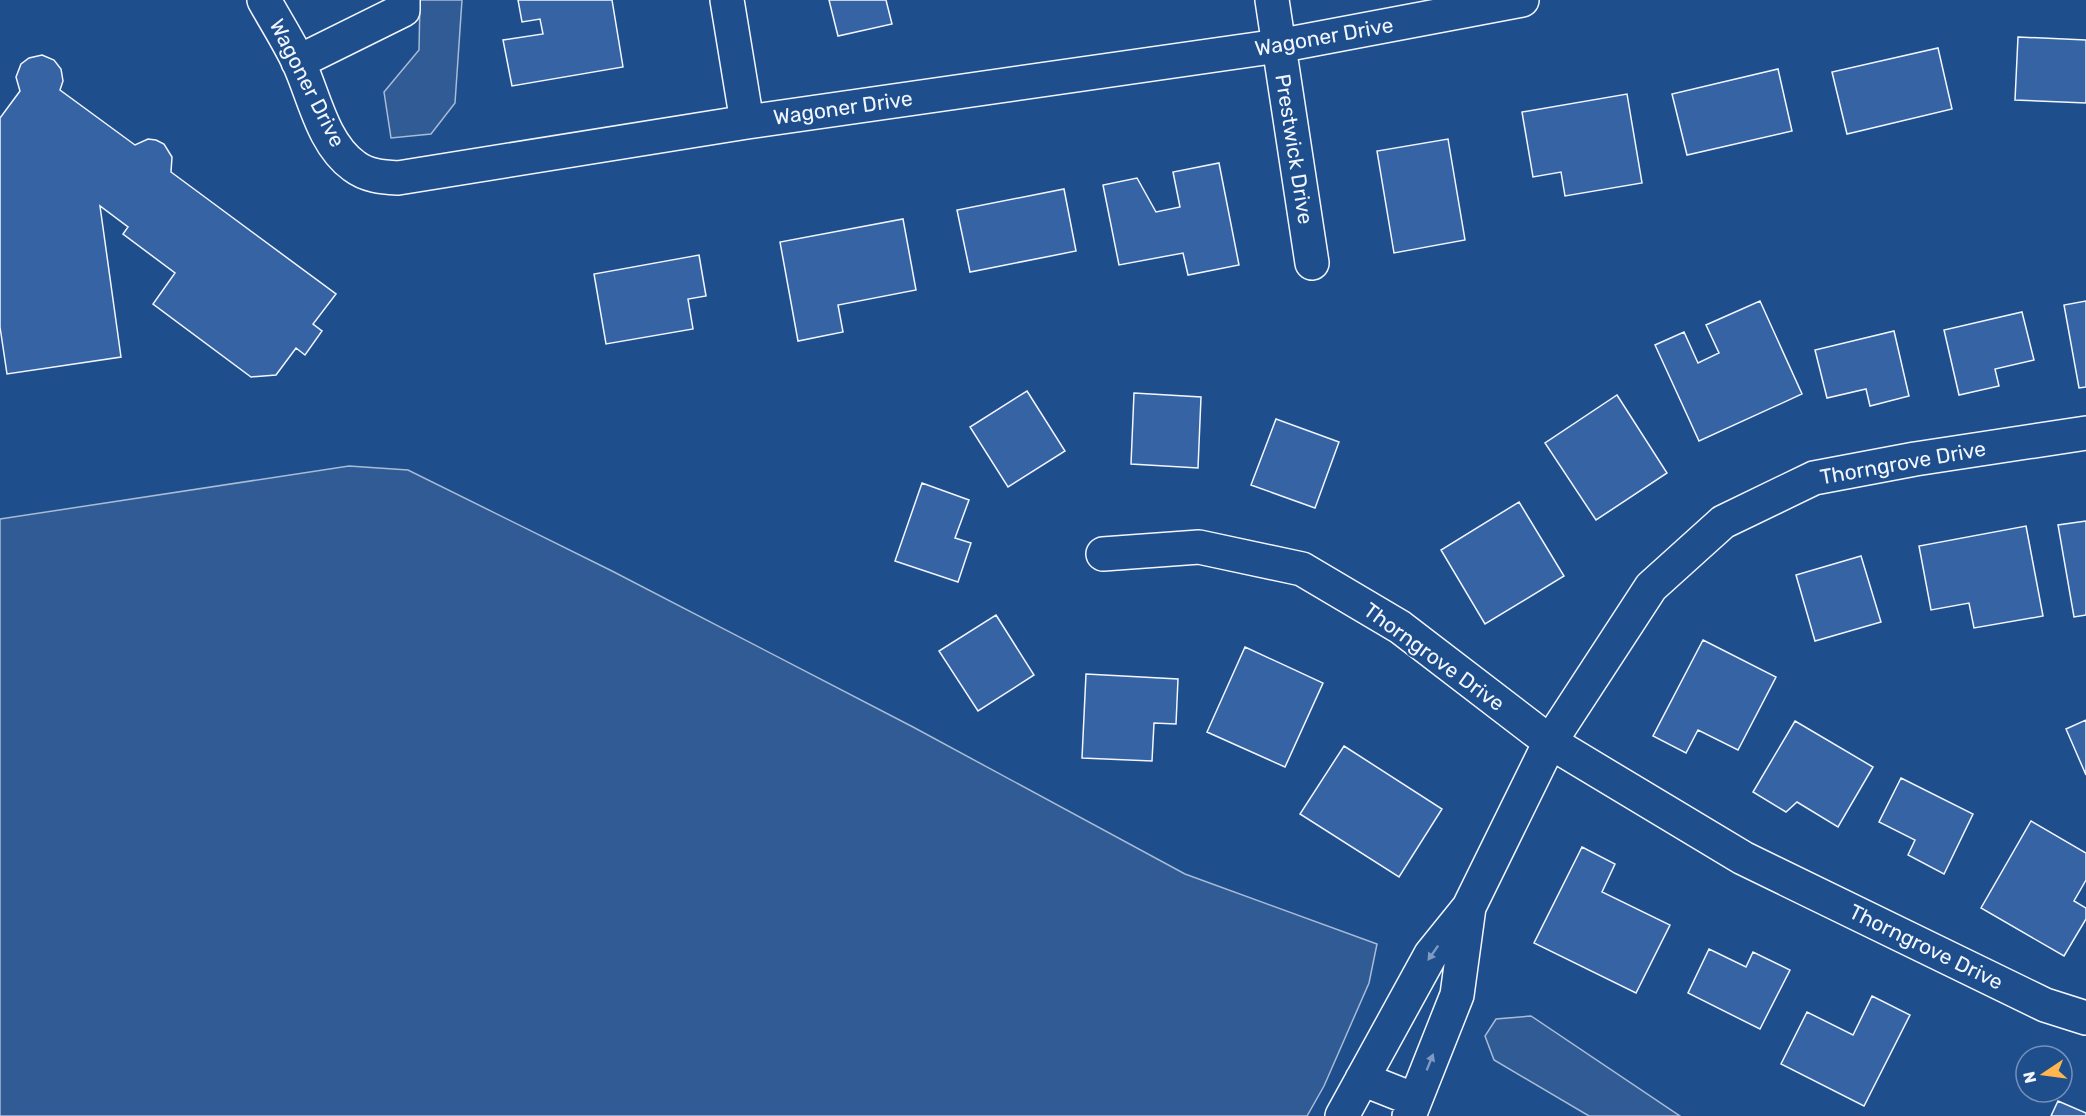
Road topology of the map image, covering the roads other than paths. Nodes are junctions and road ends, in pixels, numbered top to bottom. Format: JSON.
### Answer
{"nodes":[{"id":1,"x":264,"y":0,"type":"edge"},
{"id":2,"x":403,"y":0,"type":"edge"},
{"id":3,"x":727,"y":0,"type":"edge"},
{"id":4,"x":1272,"y":0,"type":"edge"},
{"id":5,"x":1522,"y":0,"type":"edge"},
{"id":6,"x":1278,"y":46,"type":"junction"},
{"id":7,"x":298,"y":62,"type":"junction"},
{"id":8,"x":747,"y":122,"type":"junction"},
{"id":9,"x":1312,"y":263,"type":"dead end"},
{"id":10,"x":2086,"y":432,"type":"edge"},
{"id":11,"x":1103,"y":554,"type":"dead end"},
{"id":12,"x":1550,"y":742,"type":"junction"},
{"id":13,"x":1469,"y":907,"type":"junction"},
{"id":14,"x":2086,"y":1018,"type":"edge"},
{"id":15,"x":1362,"y":1079,"type":"junction"},
{"id":16,"x":1412,"y":1108,"type":"edge"},
{"id":17,"x":1342,"y":1116,"type":"edge"}],
"edges":[{"from":1,"to":7,"type":"street","name":"Wagoner Drive"},
{"from":2,"to":7,"type":"street"},
{"from":3,"to":8,"type":"street"},
{"from":4,"to":6,"type":"street","name":"Prestwick Drive"},
{"from":5,"to":6,"type":"street","name":"Wagoner Drive"},
{"from":6,"to":8,"type":"street","name":"Wagoner Drive"},
{"from":6,"to":9,"type":"street","name":"Prestwick Drive"},
{"from":7,"to":8,"type":"street","name":"Wagoner Drive"},
{"from":10,"to":12,"type":"street","name":"Thorngrove Drive"},
{"from":11,"to":12,"type":"street","name":"Thorngrove Drive"},
{"from":12,"to":13,"type":"street","name":"Thorngrove Drive"},
{"from":12,"to":14,"type":"street","name":"Thorngrove Drive"},
{"from":13,"to":15,"type":"street","name":"Thorngrove Drive","one_way":true},
{"from":16,"to":13,"type":"street","name":"Thorngrove Drive","one_way":true},
{"from":15,"to":16,"type":"street"},
{"from":15,"to":17,"type":"street","name":"Thorngrove Drive"}]}
